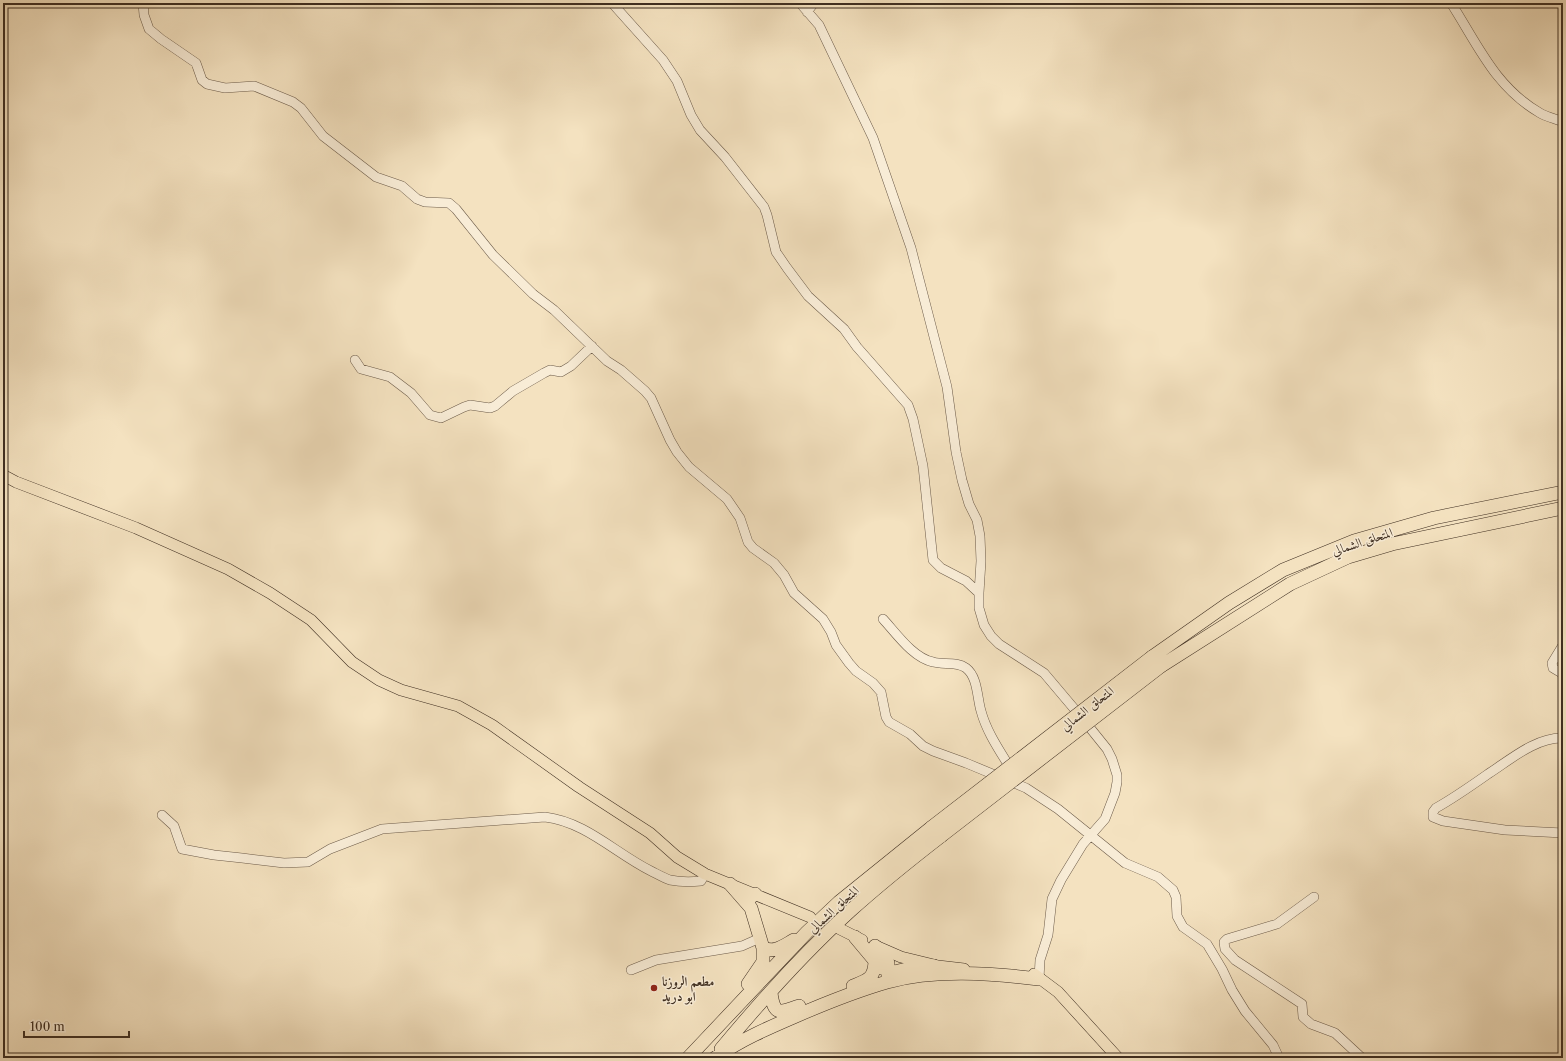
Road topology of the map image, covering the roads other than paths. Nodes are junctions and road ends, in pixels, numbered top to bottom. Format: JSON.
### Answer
{"nodes":[{"id":1,"x":143,"y":3,"type":"edge"},
{"id":2,"x":612,"y":3,"type":"edge"},
{"id":3,"x":800,"y":3,"type":"edge"},
{"id":4,"x":814,"y":3,"type":"edge"},
{"id":5,"x":1451,"y":3,"type":"edge"},
{"id":6,"x":808,"y":12,"type":"junction"},
{"id":7,"x":1563,"y":122,"type":"edge"},
{"id":8,"x":592,"y":346,"type":"junction"},
{"id":9,"x":355,"y":360,"type":"dead end"},
{"id":10,"x":3,"y":475,"type":"edge"},
{"id":11,"x":1563,"y":492,"type":"edge"},
{"id":12,"x":1563,"y":508,"type":"edge"},
{"id":13,"x":979,"y":592,"type":"junction"},
{"id":14,"x":883,"y":619,"type":"dead end"},
{"id":15,"x":1563,"y":646,"type":"edge"},
{"id":16,"x":1157,"y":662,"type":"junction"},
{"id":17,"x":1563,"y":674,"type":"edge"},
{"id":18,"x":1563,"y":738,"type":"edge"},
{"id":19,"x":1021,"y":786,"type":"junction"},
{"id":20,"x":162,"y":815,"type":"dead end"},
{"id":21,"x":937,"y":832,"type":"junction"},
{"id":22,"x":1563,"y":833,"type":"edge"},
{"id":23,"x":1091,"y":835,"type":"junction"},
{"id":24,"x":705,"y":874,"type":"junction"},
{"id":25,"x":730,"y":884,"type":"joint"},
{"id":26,"x":1314,"y":897,"type":"dead end"},
{"id":27,"x":751,"y":898,"type":"junction"},
{"id":28,"x":810,"y":917,"type":"dead end"},
{"id":29,"x":840,"y":929,"type":"dead end"},
{"id":30,"x":805,"y":935,"type":"junction"},
{"id":31,"x":855,"y":938,"type":"junction"},
{"id":32,"x":761,"y":943,"type":"junction"},
{"id":33,"x":875,"y":946,"type":"junction"},
{"id":34,"x":875,"y":962,"type":"junction"},
{"id":35,"x":938,"y":966,"type":"junction"},
{"id":36,"x":631,"y":970,"type":"dead end"},
{"id":37,"x":891,"y":979,"type":"junction"},
{"id":38,"x":1039,"y":979,"type":"junction"},
{"id":39,"x":864,"y":981,"type":"junction"},
{"id":40,"x":771,"y":993,"type":"junction"},
{"id":41,"x":715,"y":1029,"type":"junction"},
{"id":42,"x":688,"y":1058,"type":"edge"},
{"id":43,"x":714,"y":1058,"type":"edge"},
{"id":44,"x":1118,"y":1058,"type":"edge"},
{"id":45,"x":1279,"y":1058,"type":"edge"},
{"id":46,"x":1362,"y":1058,"type":"edge"}],
"edges":[{"from":1,"to":8,"type":"street"},
{"from":2,"to":13,"type":"street"},
{"from":3,"to":6,"type":"street"},
{"from":4,"to":6,"type":"street"},
{"from":5,"to":7,"type":"street"},
{"from":6,"to":13,"type":"street"},
{"from":8,"to":9,"type":"street"},
{"from":8,"to":19,"type":"street"},
{"from":10,"to":24,"type":"main road"},
{"from":11,"to":16,"type":"highway","name":"المتحلق الشمالي"},
{"from":12,"to":16,"type":"highway","name":"المتحلق الشمالي"},
{"from":13,"to":23,"type":"street"},
{"from":14,"to":19,"type":"street"},
{"from":15,"to":17,"type":"street"},
{"from":16,"to":21,"type":"highway","name":"المتحلق الشمالي","bridge":true},
{"from":18,"to":22,"type":"street"},
{"from":19,"to":23,"type":"street"},
{"from":20,"to":24,"type":"street"},
{"from":21,"to":30,"type":"highway","name":"المتحلق الشمالي"},
{"from":21,"to":40,"type":"highway","name":"المتحلق الشمالي"},
{"from":23,"to":38,"type":"street"},
{"from":23,"to":45,"type":"street"},
{"from":24,"to":25,"type":"main road"},
{"from":25,"to":27,"type":"highway"},
{"from":26,"to":46,"type":"street"},
{"from":27,"to":28,"type":"main road"},
{"from":27,"to":32,"type":"highway"},
{"from":29,"to":31,"type":"main road"},
{"from":30,"to":32,"type":"highway"},
{"from":30,"to":41,"type":"highway","name":"المتحلق الشمالي"},
{"from":31,"to":33,"type":"main road"},
{"from":31,"to":34,"type":"highway"},
{"from":32,"to":36,"type":"street"},
{"from":32,"to":41,"type":"highway"},
{"from":33,"to":35,"type":"main road"},
{"from":33,"to":37,"type":"highway"},
{"from":34,"to":37,"type":"highway"},
{"from":34,"to":39,"type":"highway"},
{"from":35,"to":37,"type":"highway"},
{"from":35,"to":38,"type":"main road"},
{"from":37,"to":38,"type":"highway"},
{"from":37,"to":39,"type":"highway"},
{"from":37,"to":43,"type":"highway"},
{"from":38,"to":44,"type":"main road"},
{"from":39,"to":40,"type":"highway"},
{"from":40,"to":43,"type":"highway","name":"المتحلق الشمالي"},
{"from":41,"to":42,"type":"highway","name":"المتحلق الشمالي"}]}
